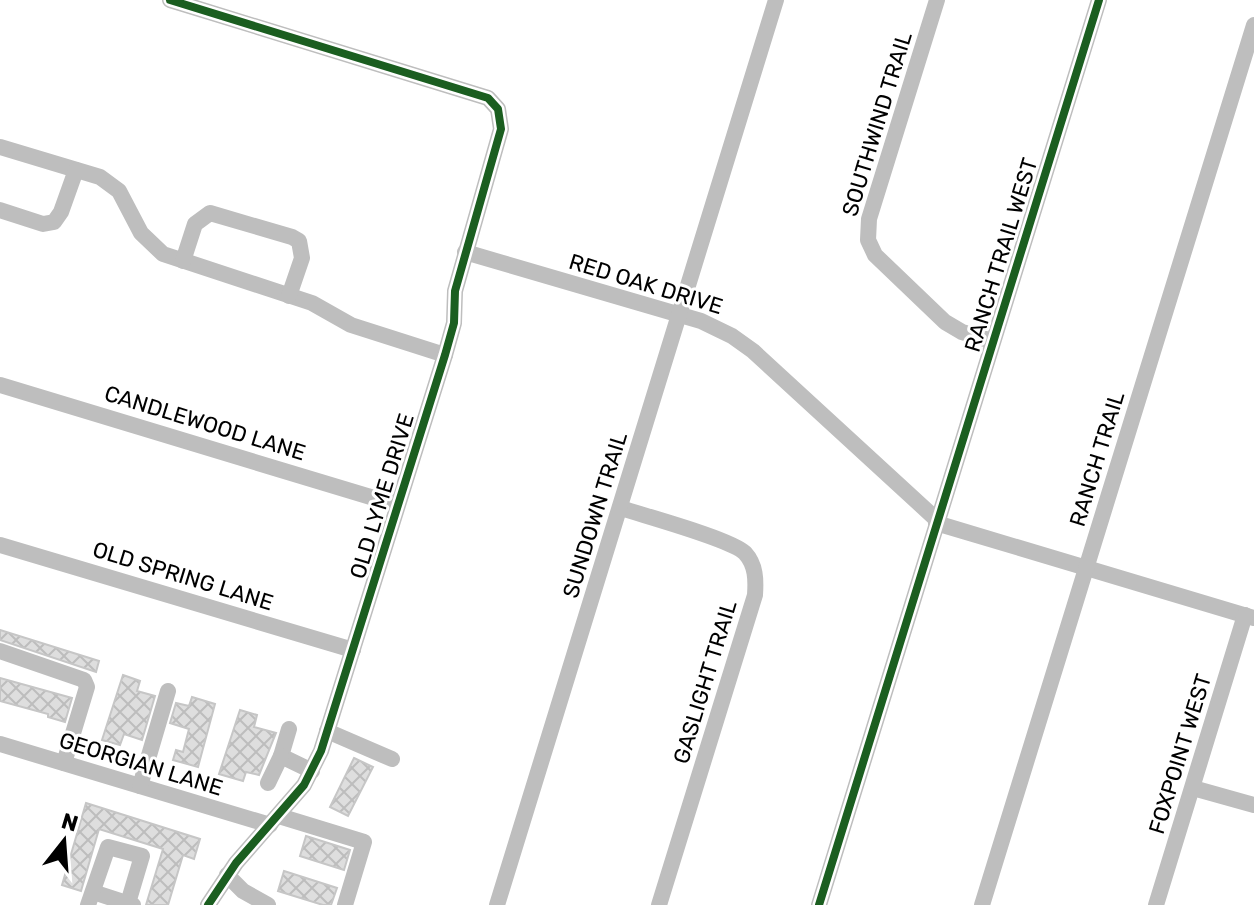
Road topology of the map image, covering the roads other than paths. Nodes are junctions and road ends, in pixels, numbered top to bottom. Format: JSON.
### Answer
{"nodes":[{"id":1,"x":170,"y":0,"type":"edge"},
{"id":2,"x":776,"y":0,"type":"edge"},
{"id":3,"x":937,"y":0,"type":"edge"},
{"id":4,"x":1099,"y":0,"type":"edge"},
{"id":5,"x":191,"y":3,"type":"edge"},
{"id":6,"x":1254,"y":25,"type":"edge"},
{"id":7,"x":0,"y":147,"type":"edge"},
{"id":8,"x":76,"y":170,"type":"junction"},
{"id":9,"x":0,"y":210,"type":"edge"},
{"id":10,"x":465,"y":252,"type":"junction"},
{"id":11,"x":183,"y":261,"type":"junction"},
{"id":12,"x":289,"y":296,"type":"junction"},
{"id":13,"x":680,"y":314,"type":"junction"},
{"id":14,"x":992,"y":341,"type":"junction"},
{"id":15,"x":445,"y":355,"type":"junction"},
{"id":16,"x":0,"y":385,"type":"edge"},
{"id":17,"x":397,"y":505,"type":"junction"},
{"id":18,"x":621,"y":508,"type":"junction"},
{"id":19,"x":937,"y":522,"type":"junction"},
{"id":20,"x":0,"y":545,"type":"edge"},
{"id":21,"x":1087,"y":568,"type":"junction"},
{"id":22,"x":1250,"y":616,"type":"edge"},
{"id":23,"x":353,"y":650,"type":"junction"},
{"id":24,"x":0,"y":651,"type":"edge"},
{"id":25,"x":168,"y":691,"type":"dead end"},
{"id":26,"x":289,"y":729,"type":"dead end"},
{"id":27,"x":327,"y":731,"type":"junction"},
{"id":28,"x":0,"y":744,"type":"edge"},
{"id":29,"x":281,"y":756,"type":"junction"},
{"id":30,"x":392,"y":759,"type":"dead end"},
{"id":31,"x":64,"y":763,"type":"junction"},
{"id":32,"x":312,"y":771,"type":"junction"},
{"id":33,"x":268,"y":783,"type":"dead end"},
{"id":34,"x":140,"y":786,"type":"junction"},
{"id":35,"x":1193,"y":788,"type":"junction"},
{"id":36,"x":1254,"y":805,"type":"edge"},
{"id":37,"x":274,"y":821,"type":"junction"},
{"id":38,"x":227,"y":875,"type":"junction"},
{"id":39,"x":90,"y":899,"type":"edge"},
{"id":40,"x":131,"y":904,"type":"edge"},
{"id":41,"x":208,"y":905,"type":"edge"},
{"id":42,"x":268,"y":905,"type":"edge"},
{"id":43,"x":345,"y":905,"type":"edge"},
{"id":44,"x":497,"y":905,"type":"edge"},
{"id":45,"x":659,"y":905,"type":"edge"},
{"id":46,"x":819,"y":905,"type":"edge"},
{"id":47,"x":982,"y":905,"type":"edge"},
{"id":48,"x":1156,"y":905,"type":"edge"}],
"edges":[{"from":1,"to":5,"type":"street"},
{"from":2,"to":13,"type":"street","name":"SUNDOWN TRAIL"},
{"from":3,"to":14,"type":"street","name":"SOUTHWIND TRAIL"},
{"from":4,"to":14,"type":"street","name":"RANCH TRAIL WEST"},
{"from":5,"to":10,"type":"street","name":"OLD LYME DRIVE"},
{"from":6,"to":21,"type":"street","name":"RANCH TRAIL"},
{"from":7,"to":8,"type":"street"},
{"from":8,"to":9,"type":"street"},
{"from":8,"to":11,"type":"street"},
{"from":10,"to":13,"type":"street","name":"RED OAK DRIVE"},
{"from":10,"to":15,"type":"street","name":"OLD LYME DRIVE"},
{"from":11,"to":12,"type":"street"},
{"from":11,"to":12,"type":"street"},
{"from":12,"to":15,"type":"street"},
{"from":13,"to":18,"type":"street","name":"SUNDOWN TRAIL"},
{"from":13,"to":19,"type":"street","name":"RED OAK DRIVE"},
{"from":14,"to":19,"type":"street","name":"RANCH TRAIL WEST"},
{"from":15,"to":17,"type":"street","name":"OLD LYME DRIVE"},
{"from":16,"to":17,"type":"street","name":"CANDLEWOOD LANE"},
{"from":17,"to":23,"type":"street","name":"OLD LYME DRIVE"},
{"from":18,"to":44,"type":"street","name":"SUNDOWN TRAIL"},
{"from":18,"to":45,"type":"street","name":"GASLIGHT TRAIL"},
{"from":19,"to":21,"type":"street","name":"RED OAK DRIVE"},
{"from":19,"to":46,"type":"street","name":"RANCH TRAIL WEST"},
{"from":20,"to":23,"type":"street","name":"OLD SPRING LANE"},
{"from":21,"to":22,"type":"street","name":"RED OAK DRIVE"},
{"from":21,"to":47,"type":"street","name":"RANCH TRAIL"},
{"from":22,"to":35,"type":"street","name":"FOXPOINT WEST"},
{"from":23,"to":27,"type":"street","name":"OLD LYME DRIVE"},
{"from":24,"to":31,"type":"street"},
{"from":25,"to":34,"type":"street"},
{"from":26,"to":29,"type":"street"},
{"from":27,"to":30,"type":"street"},
{"from":27,"to":32,"type":"street","name":"OLD LYME DRIVE"},
{"from":28,"to":31,"type":"street","name":"GEORGIAN LANE"},
{"from":29,"to":32,"type":"street"},
{"from":29,"to":33,"type":"street"},
{"from":31,"to":34,"type":"street","name":"GEORGIAN LANE"},
{"from":32,"to":37,"type":"street","name":"OLD LYME DRIVE"},
{"from":34,"to":37,"type":"street","name":"GEORGIAN LANE"},
{"from":35,"to":36,"type":"street"},
{"from":35,"to":48,"type":"street","name":"FOXPOINT WEST"},
{"from":37,"to":38,"type":"street","name":"OLD LYME DRIVE"},
{"from":37,"to":43,"type":"street","name":"GEORGIAN LANE"},
{"from":38,"to":41,"type":"street","name":"OLD LYME DRIVE"},
{"from":38,"to":42,"type":"street"},
{"from":39,"to":40,"type":"street"},
{"from":39,"to":40,"type":"street"}]}
